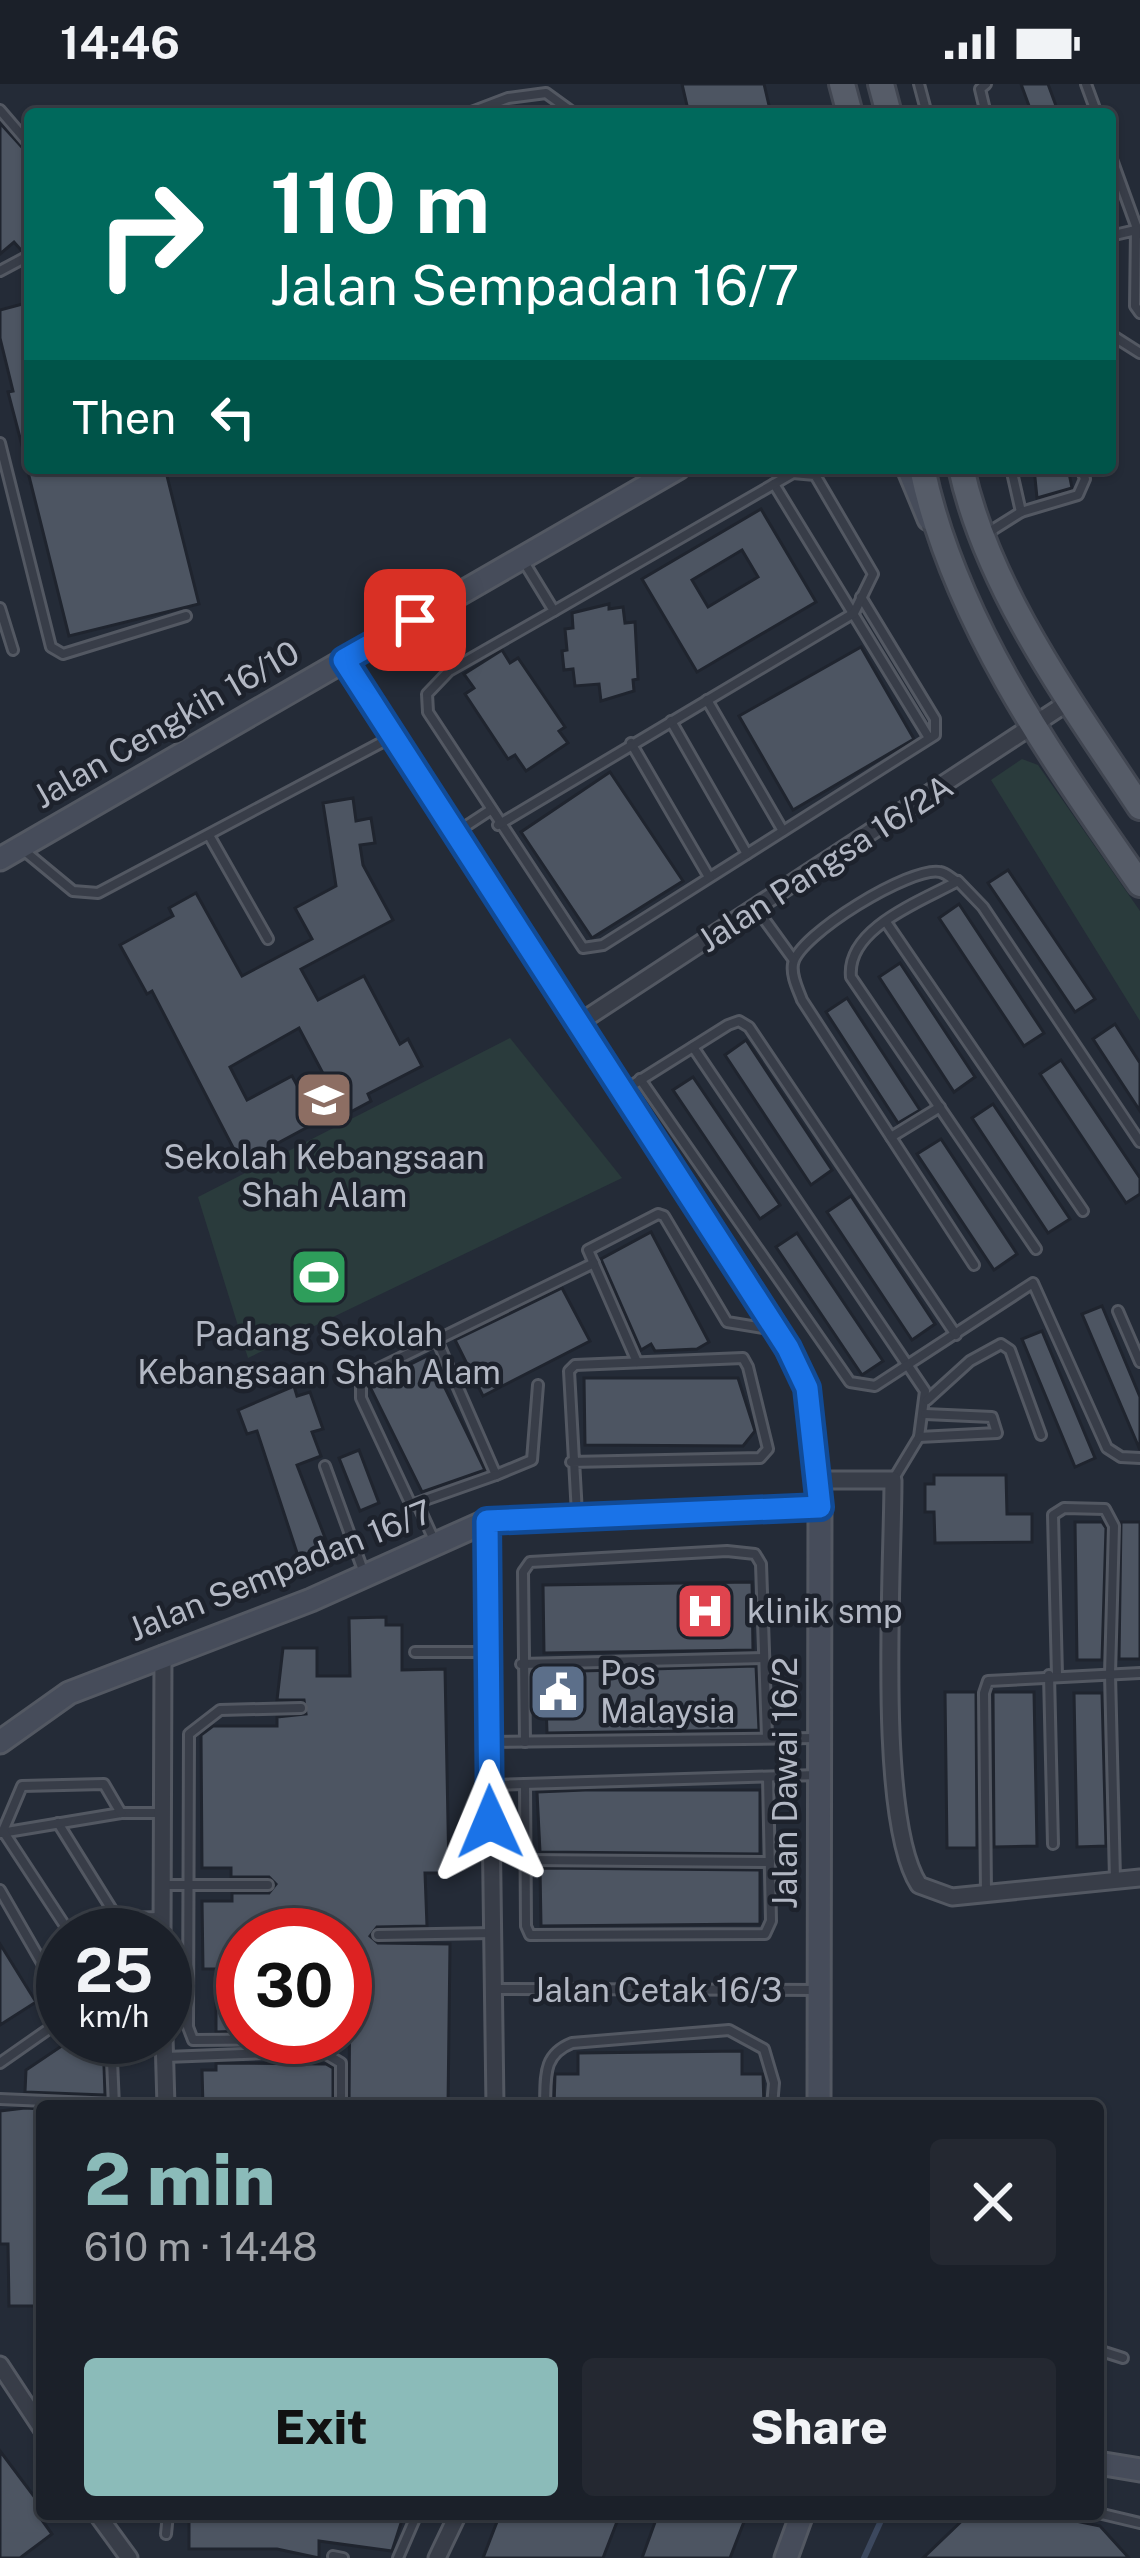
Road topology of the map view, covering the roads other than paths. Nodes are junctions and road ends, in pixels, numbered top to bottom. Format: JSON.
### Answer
{"nodes":[{"id":1,"x":969,"y":84,"type":"edge"},
{"id":2,"x":983,"y":86,"type":"edge"},
{"id":3,"x":482,"y":108,"type":"edge"},
{"id":4,"x":567,"y":108,"type":"edge"},
{"id":5,"x":0,"y":110,"type":"edge"},
{"id":6,"x":24,"y":138,"type":"edge"},
{"id":7,"x":1116,"y":171,"type":"edge"},
{"id":8,"x":1138,"y":233,"type":"edge"},
{"id":9,"x":1140,"y":313,"type":"edge"},
{"id":10,"x":0,"y":443,"type":"edge"},
{"id":11,"x":668,"y":474,"type":"edge"},
{"id":12,"x":791,"y":474,"type":"edge"},
{"id":13,"x":800,"y":474,"type":"edge"},
{"id":14,"x":911,"y":474,"type":"edge"},
{"id":15,"x":924,"y":474,"type":"edge"},
{"id":16,"x":963,"y":474,"type":"edge"},
{"id":17,"x":1012,"y":474,"type":"edge"},
{"id":18,"x":1083,"y":474,"type":"edge"},
{"id":19,"x":774,"y":484,"type":"junction"},
{"id":20,"x":1022,"y":512,"type":"junction"},
{"id":21,"x":982,"y":536,"type":"junction"},
{"id":22,"x":946,"y":551,"type":"junction"},
{"id":23,"x":523,"y":560,"type":"junction"},
{"id":24,"x":861,"y":597,"type":"junction"},
{"id":25,"x":0,"y":608,"type":"edge"},
{"id":26,"x":554,"y":611,"type":"junction"},
{"id":27,"x":854,"y":613,"type":"junction"},
{"id":28,"x":187,"y":616,"type":"dead end"},
{"id":29,"x":13,"y":650,"type":"dead end"},
{"id":30,"x":344,"y":660,"type":"junction"},
{"id":31,"x":707,"y":700,"type":"junction"},
{"id":32,"x":1070,"y":701,"type":"junction"},
{"id":33,"x":671,"y":721,"type":"junction"},
{"id":34,"x":1034,"y":727,"type":"junction"},
{"id":35,"x":391,"y":738,"type":"junction"},
{"id":36,"x":929,"y":738,"type":"junction"},
{"id":37,"x":631,"y":743,"type":"junction"},
{"id":38,"x":1140,"y":807,"type":"edge"},
{"id":39,"x":489,"y":811,"type":"junction"},
{"id":40,"x":498,"y":825,"type":"junction"},
{"id":41,"x":783,"y":831,"type":"junction"},
{"id":42,"x":454,"y":834,"type":"junction"},
{"id":43,"x":210,"y":837,"type":"junction"},
{"id":44,"x":20,"y":847,"type":"junction"},
{"id":45,"x":747,"y":854,"type":"junction"},
{"id":46,"x":0,"y":859,"type":"edge"},
{"id":47,"x":709,"y":878,"type":"junction"},
{"id":48,"x":958,"y":881,"type":"junction"},
{"id":49,"x":1140,"y":884,"type":"edge"},
{"id":50,"x":756,"y":908,"type":"junction"},
{"id":51,"x":886,"y":922,"type":"junction"},
{"id":52,"x":268,"y":939,"type":"dead end"},
{"id":53,"x":793,"y":959,"type":"junction"},
{"id":54,"x":579,"y":1023,"type":"junction"},
{"id":55,"x":693,"y":1047,"type":"junction"},
{"id":56,"x":632,"y":1085,"type":"junction"},
{"id":57,"x":940,"y":1107,"type":"junction"},
{"id":58,"x":891,"y":1137,"type":"junction"},
{"id":59,"x":1140,"y":1142,"type":"edge"},
{"id":60,"x":1083,"y":1210,"type":"dead end"},
{"id":61,"x":1036,"y":1249,"type":"dead end"},
{"id":62,"x":594,"y":1263,"type":"junction"},
{"id":63,"x":974,"y":1265,"type":"dead end"},
{"id":64,"x":1118,"y":1311,"type":"dead end"},
{"id":65,"x":777,"y":1329,"type":"junction"},
{"id":66,"x":956,"y":1336,"type":"junction"},
{"id":67,"x":437,"y":1340,"type":"junction"},
{"id":68,"x":1140,"y":1362,"type":"edge"},
{"id":69,"x":637,"y":1363,"type":"junction"},
{"id":70,"x":911,"y":1365,"type":"junction"},
{"id":71,"x":538,"y":1384,"type":"dead end"},
{"id":72,"x":926,"y":1402,"type":"junction"},
{"id":73,"x":925,"y":1414,"type":"junction"},
{"id":74,"x":1041,"y":1435,"type":"dead end"},
{"id":75,"x":920,"y":1436,"type":"junction"},
{"id":76,"x":1140,"y":1458,"type":"edge"},
{"id":77,"x":571,"y":1462,"type":"junction"},
{"id":78,"x":325,"y":1466,"type":"dead end"},
{"id":79,"x":496,"y":1475,"type":"junction"},
{"id":80,"x":818,"y":1480,"type":"junction"},
{"id":81,"x":893,"y":1480,"type":"junction"},
{"id":82,"x":418,"y":1505,"type":"junction"},
{"id":83,"x":820,"y":1507,"type":"junction"},
{"id":84,"x":578,"y":1514,"type":"junction"},
{"id":85,"x":487,"y":1521,"type":"junction"},
{"id":86,"x":435,"y":1542,"type":"junction"},
{"id":87,"x":365,"y":1575,"type":"junction"},
{"id":88,"x":415,"y":1652,"type":"dead end"},
{"id":89,"x":488,"y":1652,"type":"junction"},
{"id":90,"x":163,"y":1654,"type":"junction"},
{"id":91,"x":764,"y":1658,"type":"junction"},
{"id":92,"x":521,"y":1664,"type":"junction"},
{"id":93,"x":1140,"y":1673,"type":"edge"},
{"id":94,"x":1110,"y":1674,"type":"junction"},
{"id":95,"x":1053,"y":1675,"type":"junction"},
{"id":96,"x":301,"y":1708,"type":"dead end"},
{"id":97,"x":767,"y":1737,"type":"junction"},
{"id":98,"x":816,"y":1738,"type":"junction"},
{"id":99,"x":0,"y":1742,"type":"edge"},
{"id":100,"x":489,"y":1742,"type":"junction"},
{"id":101,"x":525,"y":1742,"type":"junction"},
{"id":102,"x":818,"y":1775,"type":"junction"},
{"id":103,"x":768,"y":1777,"type":"junction"},
{"id":104,"x":525,"y":1784,"type":"junction"},
{"id":105,"x":489,"y":1785,"type":"junction"},
{"id":106,"x":121,"y":1813,"type":"junction"},
{"id":107,"x":160,"y":1813,"type":"junction"},
{"id":108,"x":58,"y":1822,"type":"junction"},
{"id":109,"x":2,"y":1833,"type":"edge"},
{"id":110,"x":1053,"y":1844,"type":"dead end"},
{"id":111,"x":526,"y":1861,"type":"junction"},
{"id":112,"x":770,"y":1862,"type":"junction"},
{"id":113,"x":1140,"y":1878,"type":"edge"},
{"id":114,"x":1115,"y":1881,"type":"junction"},
{"id":115,"x":163,"y":1885,"type":"junction"},
{"id":116,"x":188,"y":1885,"type":"junction"},
{"id":117,"x":268,"y":1885,"type":"dead end"},
{"id":118,"x":0,"y":1890,"type":"edge"},
{"id":119,"x":986,"y":1894,"type":"junction"},
{"id":120,"x":52,"y":1908,"type":"edge"},
{"id":121,"x":111,"y":1908,"type":"edge"},
{"id":122,"x":162,"y":1908,"type":"edge"},
{"id":123,"x":494,"y":1933,"type":"junction"},
{"id":124,"x":378,"y":1935,"type":"dead end"},
{"id":125,"x":36,"y":1953,"type":"edge"},
{"id":126,"x":496,"y":1989,"type":"junction"},
{"id":127,"x":819,"y":1990,"type":"junction"},
{"id":128,"x":36,"y":2037,"type":"edge"},
{"id":129,"x":216,"y":2040,"type":"edge"},
{"id":130,"x":192,"y":2056,"type":"edge"},
{"id":131,"x":0,"y":2062,"type":"edge"},
{"id":132,"x":113,"y":2064,"type":"edge"},
{"id":133,"x":164,"y":2064,"type":"edge"},
{"id":134,"x":0,"y":2099,"type":"edge"},
{"id":135,"x":114,"y":2100,"type":"edge"},
{"id":136,"x":166,"y":2100,"type":"edge"},
{"id":137,"x":341,"y":2100,"type":"edge"},
{"id":138,"x":495,"y":2100,"type":"edge"},
{"id":139,"x":545,"y":2100,"type":"edge"},
{"id":140,"x":773,"y":2100,"type":"edge"},
{"id":141,"x":819,"y":2100,"type":"edge"},
{"id":142,"x":36,"y":2101,"type":"edge"},
{"id":143,"x":1104,"y":2352,"type":"edge"},
{"id":144,"x":1123,"y":2358,"type":"dead end"},
{"id":145,"x":0,"y":2365,"type":"edge"},
{"id":146,"x":36,"y":2420,"type":"edge"},
{"id":147,"x":1104,"y":2464,"type":"edge"},
{"id":148,"x":1140,"y":2470,"type":"edge"},
{"id":149,"x":1104,"y":2514,"type":"edge"},
{"id":150,"x":104,"y":2520,"type":"edge"},
{"id":151,"x":167,"y":2520,"type":"edge"},
{"id":152,"x":414,"y":2520,"type":"edge"},
{"id":153,"x":455,"y":2520,"type":"edge"},
{"id":154,"x":800,"y":2520,"type":"edge"},
{"id":155,"x":1140,"y":2523,"type":"edge"},
{"id":156,"x":166,"y":2534,"type":"dead end"},
{"id":157,"x":129,"y":2558,"type":"edge"},
{"id":158,"x":398,"y":2558,"type":"edge"},
{"id":159,"x":437,"y":2558,"type":"edge"},
{"id":160,"x":786,"y":2558,"type":"edge"}],
"edges":[{"from":1,"to":2,"type":"lane"},
{"from":3,"to":4,"type":"lane"},
{"from":5,"to":6,"type":"lane"},
{"from":7,"to":8,"type":"lane"},
{"from":8,"to":9,"type":"lane"},
{"from":10,"to":28,"type":"lane"},
{"from":11,"to":23,"type":"street","name":"Jalan Cengkih 16/10"},
{"from":12,"to":19,"type":"lane"},
{"from":13,"to":24,"type":"lane"},
{"from":14,"to":22,"type":"street"},
{"from":15,"to":22,"type":"main road"},
{"from":16,"to":21,"type":"main road"},
{"from":17,"to":20,"type":"lane"},
{"from":18,"to":20,"type":"lane"},
{"from":19,"to":26,"type":"lane"},
{"from":19,"to":27,"type":"lane"},
{"from":20,"to":21,"type":"lane"},
{"from":21,"to":32,"type":"main road"},
{"from":22,"to":34,"type":"main road"},
{"from":23,"to":26,"type":"lane"},
{"from":23,"to":30,"type":"street","name":"Jalan Cengkih 16/10"},
{"from":24,"to":27,"type":"lane"},
{"from":24,"to":36,"type":"lane"},
{"from":25,"to":29,"type":"lane"},
{"from":26,"to":39,"type":"lane"},
{"from":27,"to":31,"type":"lane"},
{"from":27,"to":36,"type":"lane"},
{"from":30,"to":35,"type":"street","name":"Jalan Dawai 16/2"},
{"from":30,"to":44,"type":"street","name":"Jalan Cengkih 16/10"},
{"from":31,"to":33,"type":"lane"},
{"from":31,"to":41,"type":"lane"},
{"from":32,"to":34,"type":"street","name":"Jalan Pangsa 16/2A"},
{"from":32,"to":38,"type":"main road"},
{"from":33,"to":37,"type":"lane"},
{"from":33,"to":45,"type":"lane"},
{"from":34,"to":49,"type":"main road"},
{"from":34,"to":50,"type":"street","name":"Jalan Pangsa 16/2A"},
{"from":35,"to":42,"type":"street","name":"Jalan Dawai 16/2"},
{"from":35,"to":43,"type":"lane"},
{"from":36,"to":41,"type":"lane"},
{"from":37,"to":40,"type":"lane"},
{"from":37,"to":47,"type":"lane"},
{"from":39,"to":40,"type":"lane"},
{"from":39,"to":42,"type":"lane"},
{"from":40,"to":47,"type":"lane"},
{"from":41,"to":45,"type":"lane"},
{"from":42,"to":54,"type":"street","name":"Jalan Dawai 16/2"},
{"from":43,"to":44,"type":"lane"},
{"from":43,"to":52,"type":"lane"},
{"from":44,"to":46,"type":"street","name":"Jalan Cengkih 16/10"},
{"from":45,"to":47,"type":"lane"},
{"from":48,"to":51,"type":"lane"},
{"from":48,"to":53,"type":"lane"},
{"from":48,"to":59,"type":"lane"},
{"from":50,"to":53,"type":"lane"},
{"from":50,"to":54,"type":"street","name":"Jalan Pangsa 16/2A"},
{"from":51,"to":57,"type":"lane"},
{"from":51,"to":60,"type":"lane"},
{"from":53,"to":58,"type":"lane"},
{"from":54,"to":56,"type":"street","name":"Jalan Dawai 16/2"},
{"from":55,"to":56,"type":"lane"},
{"from":55,"to":66,"type":"lane"},
{"from":55,"to":70,"type":"lane"},
{"from":56,"to":65,"type":"street","name":"Jalan Dawai 16/2"},
{"from":56,"to":70,"type":"lane"},
{"from":57,"to":58,"type":"lane"},
{"from":57,"to":61,"type":"lane"},
{"from":58,"to":63,"type":"lane"},
{"from":62,"to":65,"type":"lane"},
{"from":62,"to":67,"type":"lane"},
{"from":62,"to":69,"type":"lane"},
{"from":64,"to":68,"type":"lane"},
{"from":65,"to":80,"type":"street","name":"Jalan Dawai 16/2"},
{"from":66,"to":70,"type":"lane"},
{"from":66,"to":76,"type":"lane"},
{"from":67,"to":79,"type":"lane"},
{"from":67,"to":82,"type":"lane"},
{"from":69,"to":77,"type":"lane"},
{"from":69,"to":77,"type":"lane"},
{"from":70,"to":72,"type":"lane"},
{"from":71,"to":79,"type":"lane"},
{"from":72,"to":73,"type":"lane"},
{"from":72,"to":74,"type":"lane"},
{"from":73,"to":75,"type":"lane"},
{"from":73,"to":75,"type":"lane"},
{"from":75,"to":81,"type":"lane"},
{"from":77,"to":84,"type":"lane"},
{"from":78,"to":87,"type":"lane"},
{"from":79,"to":82,"type":"lane"},
{"from":80,"to":81,"type":"street"},
{"from":80,"to":83,"type":"street","name":"Jalan Dawai 16/2"},
{"from":81,"to":119,"type":"street"},
{"from":82,"to":86,"type":"lane"},
{"from":83,"to":84,"type":"street","name":"Jalan Sempadan 16/7"},
{"from":83,"to":98,"type":"street","name":"Jalan Dawai 16/2"},
{"from":84,"to":85,"type":"street","name":"Jalan Sempadan 16/7"},
{"from":85,"to":86,"type":"street","name":"Jalan Sempadan 16/7"},
{"from":85,"to":89,"type":"street"},
{"from":86,"to":87,"type":"street","name":"Jalan Sempadan 16/7"},
{"from":87,"to":90,"type":"street","name":"Jalan Sempadan 16/7"},
{"from":88,"to":89,"type":"lane"},
{"from":89,"to":100,"type":"street"},
{"from":90,"to":99,"type":"street","name":"Jalan Sempadan 16/7"},
{"from":90,"to":107,"type":"street"},
{"from":91,"to":92,"type":"lane"},
{"from":91,"to":92,"type":"lane"},
{"from":91,"to":97,"type":"lane"},
{"from":92,"to":101,"type":"lane"},
{"from":93,"to":94,"type":"lane"},
{"from":94,"to":95,"type":"lane"},
{"from":94,"to":95,"type":"lane"},
{"from":94,"to":114,"type":"lane"},
{"from":95,"to":110,"type":"lane"},
{"from":95,"to":119,"type":"lane"},
{"from":96,"to":116,"type":"lane"},
{"from":97,"to":98,"type":"lane"},
{"from":97,"to":101,"type":"lane"},
{"from":98,"to":102,"type":"street","name":"Jalan Dawai 16/2"},
{"from":100,"to":101,"type":"lane"},
{"from":100,"to":105,"type":"street"},
{"from":102,"to":103,"type":"lane"},
{"from":102,"to":127,"type":"street","name":"Jalan Dawai 16/2"},
{"from":103,"to":104,"type":"lane"},
{"from":103,"to":112,"type":"lane"},
{"from":104,"to":105,"type":"lane"},
{"from":104,"to":111,"type":"lane"},
{"from":105,"to":123,"type":"street"},
{"from":106,"to":107,"type":"lane"},
{"from":106,"to":108,"type":"lane"},
{"from":106,"to":109,"type":"lane"},
{"from":107,"to":115,"type":"street"},
{"from":108,"to":109,"type":"lane"},
{"from":108,"to":121,"type":"lane"},
{"from":109,"to":120,"type":"lane"},
{"from":111,"to":112,"type":"lane"},
{"from":111,"to":112,"type":"lane"},
{"from":113,"to":114,"type":"street"},
{"from":114,"to":119,"type":"street"},
{"from":115,"to":116,"type":"lane"},
{"from":115,"to":122,"type":"street"},
{"from":116,"to":117,"type":"lane"},
{"from":116,"to":129,"type":"lane"},
{"from":118,"to":125,"type":"lane"},
{"from":123,"to":124,"type":"lane"},
{"from":123,"to":126,"type":"street"},
{"from":126,"to":127,"type":"lane","name":"Jalan Cetak 16/3"},
{"from":126,"to":138,"type":"street"},
{"from":127,"to":141,"type":"street","name":"Jalan Dawai 16/2"},
{"from":128,"to":131,"type":"lane"},
{"from":130,"to":137,"type":"lane"},
{"from":132,"to":135,"type":"lane"},
{"from":133,"to":136,"type":"street"},
{"from":134,"to":142,"type":"lane"},
{"from":139,"to":140,"type":"lane"},
{"from":143,"to":144,"type":"lane"},
{"from":145,"to":146,"type":"street"},
{"from":147,"to":148,"type":"street"},
{"from":149,"to":155,"type":"lane"},
{"from":150,"to":157,"type":"street"},
{"from":151,"to":156,"type":"lane"},
{"from":152,"to":158,"type":"lane"},
{"from":153,"to":159,"type":"street"},
{"from":154,"to":160,"type":"street"}]}
